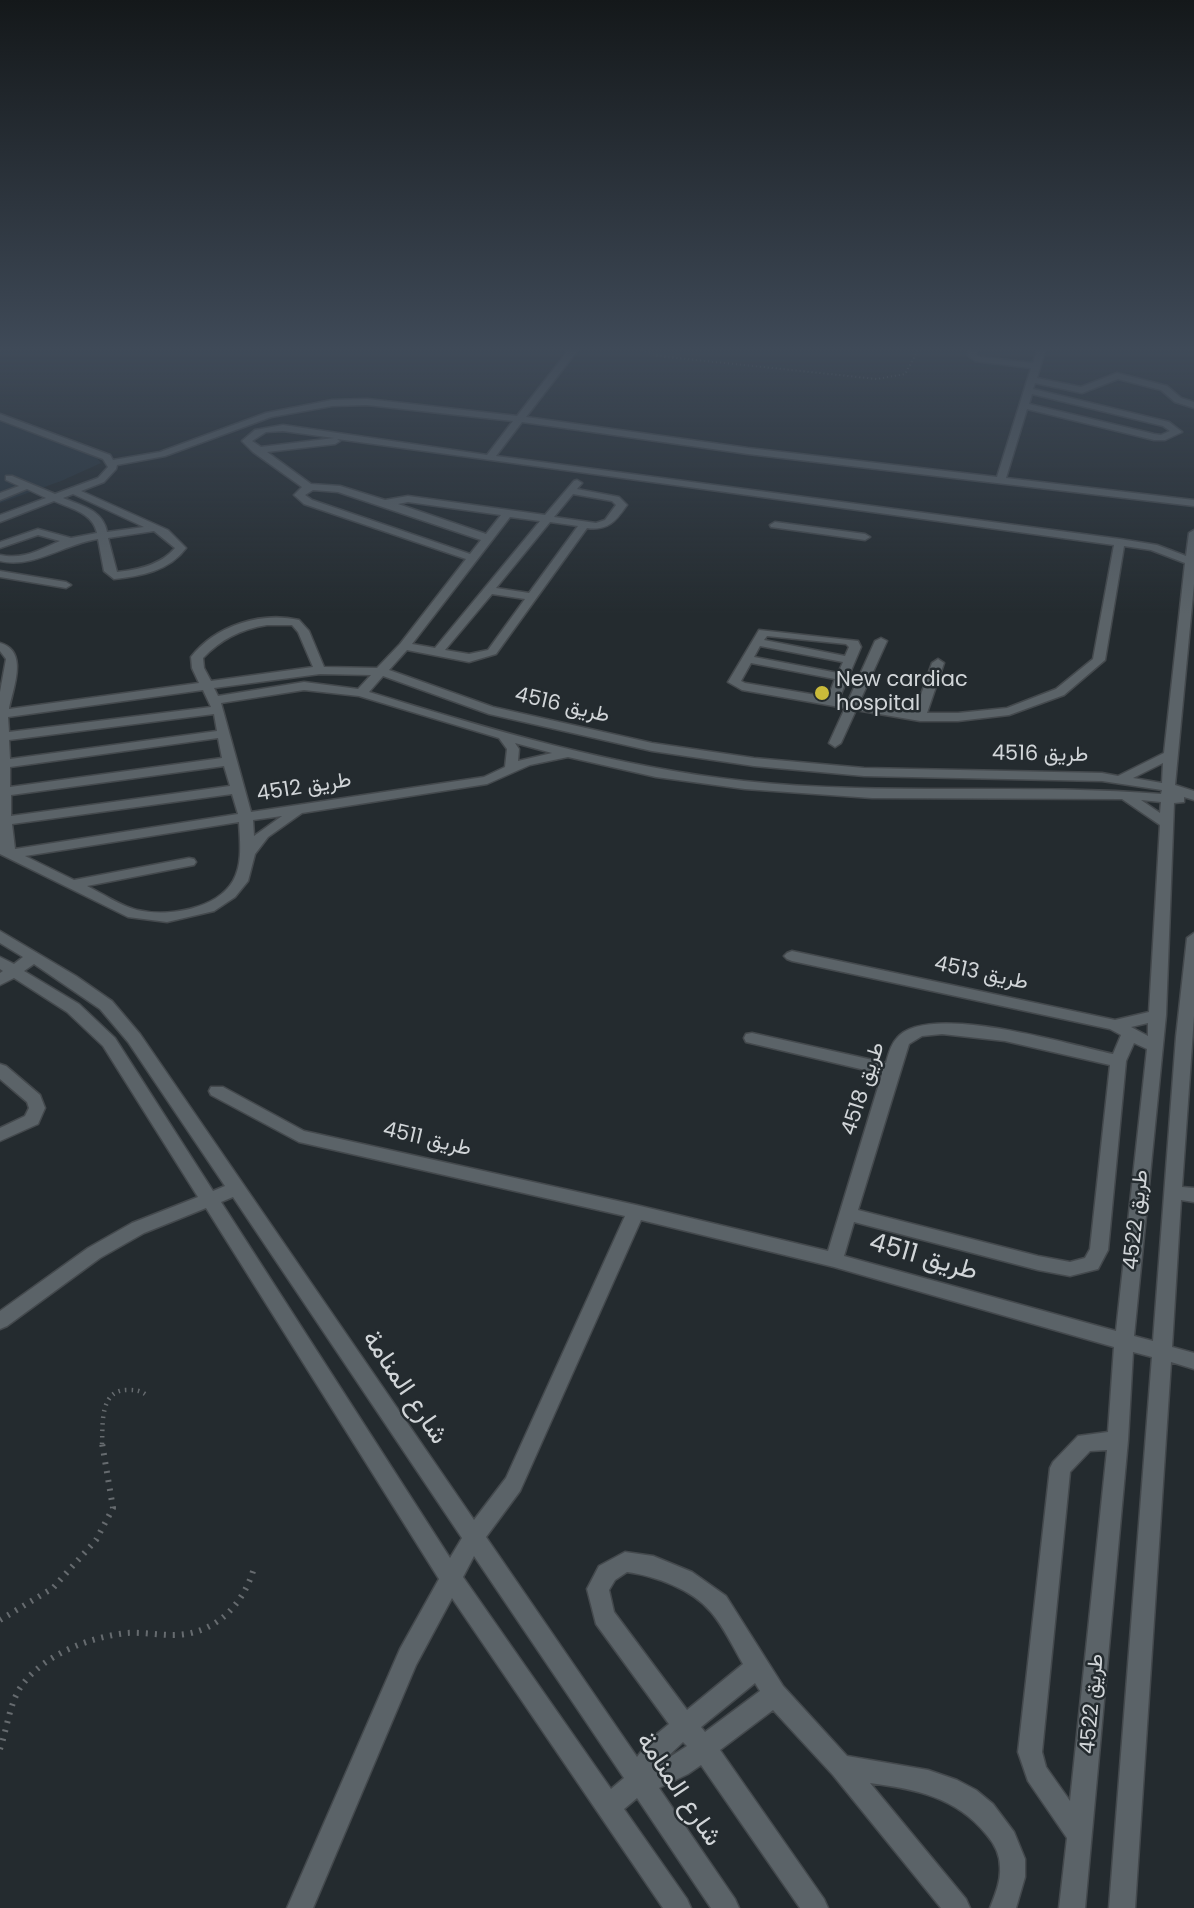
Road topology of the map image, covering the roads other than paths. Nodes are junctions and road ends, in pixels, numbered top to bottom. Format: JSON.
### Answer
{"nodes":[{"id":1,"x":51,"y":436,"type":"edge"},
{"id":2,"x":211,"y":436,"type":"edge"},
{"id":3,"x":251,"y":436,"type":"edge"},
{"id":4,"x":339,"y":436,"type":"edge"},
{"id":5,"x":505,"y":436,"type":"edge"},
{"id":6,"x":640,"y":436,"type":"edge"},
{"id":7,"x":1015,"y":436,"type":"edge"},
{"id":8,"x":1150,"y":436,"type":"edge"},
{"id":9,"x":1167,"y":436,"type":"edge"},
{"id":10,"x":356,"y":438,"type":"junction"},
{"id":11,"x":256,"y":450,"type":"junction"},
{"id":12,"x":489,"y":458,"type":"junction"},
{"id":13,"x":111,"y":463,"type":"junction"},
{"id":14,"x":587,"y":471,"type":"junction"},
{"id":15,"x":9,"y":478,"type":"dead end"},
{"id":16,"x":1001,"y":480,"type":"junction"},
{"id":17,"x":27,"y":486,"type":"junction"},
{"id":18,"x":310,"y":488,"type":"junction"},
{"id":19,"x":73,"y":491,"type":"junction"},
{"id":20,"x":571,"y":491,"type":"junction"},
{"id":21,"x":0,"y":497,"type":"edge"},
{"id":22,"x":54,"y":498,"type":"junction"},
{"id":23,"x":386,"y":503,"type":"junction"},
{"id":24,"x":1194,"y":503,"type":"edge"},
{"id":25,"x":507,"y":514,"type":"junction"},
{"id":26,"x":0,"y":519,"type":"edge"},
{"id":27,"x":837,"y":519,"type":"junction"},
{"id":28,"x":549,"y":520,"type":"junction"},
{"id":29,"x":584,"y":525,"type":"junction"},
{"id":30,"x":775,"y":525,"type":"dead end"},
{"id":31,"x":156,"y":528,"type":"junction"},
{"id":32,"x":102,"y":537,"type":"junction"},
{"id":33,"x":865,"y":537,"type":"dead end"},
{"id":34,"x":1193,"y":538,"type":"edge"},
{"id":35,"x":489,"y":539,"type":"junction"},
{"id":36,"x":70,"y":541,"type":"junction"},
{"id":37,"x":1120,"y":542,"type":"junction"},
{"id":38,"x":0,"y":545,"type":"edge"},
{"id":39,"x":1153,"y":547,"type":"junction"},
{"id":40,"x":0,"y":558,"type":"edge"},
{"id":41,"x":472,"y":558,"type":"junction"},
{"id":42,"x":1192,"y":562,"type":"junction"},
{"id":43,"x":0,"y":574,"type":"edge"},
{"id":44,"x":66,"y":585,"type":"dead end"},
{"id":45,"x":489,"y":590,"type":"junction"},
{"id":46,"x":532,"y":597,"type":"junction"},
{"id":47,"x":882,"y":641,"type":"dead end"},
{"id":48,"x":756,"y":642,"type":"junction"},
{"id":49,"x":0,"y":646,"type":"edge"},
{"id":50,"x":404,"y":646,"type":"junction"},
{"id":51,"x":437,"y":653,"type":"junction"},
{"id":52,"x":746,"y":659,"type":"junction"},
{"id":53,"x":850,"y":660,"type":"junction"},
{"id":54,"x":938,"y":663,"type":"dead end"},
{"id":55,"x":320,"y":670,"type":"junction"},
{"id":56,"x":5,"y":672,"type":"edge"},
{"id":57,"x":383,"y":672,"type":"junction"},
{"id":58,"x":842,"y":677,"type":"junction"},
{"id":59,"x":208,"y":687,"type":"junction"},
{"id":60,"x":362,"y":693,"type":"junction"},
{"id":61,"x":832,"y":701,"type":"junction"},
{"id":62,"x":852,"y":704,"type":"junction"},
{"id":63,"x":217,"y":705,"type":"junction"},
{"id":64,"x":1,"y":714,"type":"edge"},
{"id":65,"x":920,"y":717,"type":"junction"},
{"id":66,"x":223,"y":734,"type":"junction"},
{"id":67,"x":503,"y":735,"type":"junction"},
{"id":68,"x":1,"y":737,"type":"edge"},
{"id":69,"x":835,"y":743,"type":"dead end"},
{"id":70,"x":571,"y":754,"type":"junction"},
{"id":71,"x":1170,"y":755,"type":"junction"},
{"id":72,"x":229,"y":761,"type":"junction"},
{"id":73,"x":511,"y":769,"type":"junction"},
{"id":74,"x":2,"y":772,"type":"edge"},
{"id":75,"x":1121,"y":779,"type":"junction"},
{"id":76,"x":237,"y":789,"type":"junction"},
{"id":77,"x":4,"y":792,"type":"junction"},
{"id":78,"x":1169,"y":793,"type":"junction"},
{"id":79,"x":1123,"y":794,"type":"junction"},
{"id":80,"x":1194,"y":796,"type":"edge"},
{"id":81,"x":301,"y":809,"type":"junction"},
{"id":82,"x":246,"y":818,"type":"junction"},
{"id":83,"x":5,"y":821,"type":"junction"},
{"id":84,"x":1168,"y":825,"type":"junction"},
{"id":85,"x":4,"y":852,"type":"edge"},
{"id":86,"x":248,"y":853,"type":"junction"},
{"id":87,"x":189,"y":862,"type":"dead end"},
{"id":88,"x":73,"y":884,"type":"junction"},
{"id":89,"x":0,"y":936,"type":"edge"},
{"id":90,"x":1194,"y":938,"type":"edge"},
{"id":91,"x":792,"y":956,"type":"dead end"},
{"id":92,"x":34,"y":957,"type":"junction"},
{"id":93,"x":5,"y":971,"type":"edge"},
{"id":94,"x":1158,"y":1015,"type":"junction"},
{"id":95,"x":1116,"y":1025,"type":"junction"},
{"id":96,"x":1130,"y":1034,"type":"junction"},
{"id":97,"x":752,"y":1038,"type":"dead end"},
{"id":98,"x":1189,"y":1038,"type":"edge"},
{"id":99,"x":1155,"y":1047,"type":"junction"},
{"id":100,"x":1118,"y":1061,"type":"junction"},
{"id":101,"x":0,"y":1070,"type":"edge"},
{"id":102,"x":891,"y":1070,"type":"junction"},
{"id":103,"x":217,"y":1091,"type":"dead end"},
{"id":104,"x":0,"y":1135,"type":"edge"},
{"id":105,"x":236,"y":1189,"type":"junction"},
{"id":106,"x":1174,"y":1192,"type":"junction"},
{"id":107,"x":1194,"y":1195,"type":"edge"},
{"id":108,"x":209,"y":1199,"type":"junction"},
{"id":109,"x":636,"y":1212,"type":"junction"},
{"id":110,"x":848,"y":1214,"type":"junction"},
{"id":111,"x":834,"y":1260,"type":"junction"},
{"id":112,"x":0,"y":1321,"type":"edge"},
{"id":113,"x":1124,"y":1343,"type":"junction"},
{"id":114,"x":1164,"y":1354,"type":"junction"},
{"id":115,"x":1194,"y":1361,"type":"edge"},
{"id":116,"x":1118,"y":1440,"type":"junction"},
{"id":117,"x":473,"y":1538,"type":"junction"},
{"id":118,"x":451,"y":1578,"type":"junction"},
{"id":119,"x":756,"y":1668,"type":"junction"},
{"id":120,"x":775,"y":1694,"type":"junction"},
{"id":121,"x":685,"y":1727,"type":"junction"},
{"id":122,"x":704,"y":1748,"type":"junction"},
{"id":123,"x":841,"y":1767,"type":"junction"},
{"id":124,"x":639,"y":1781,"type":"junction"},
{"id":125,"x":608,"y":1807,"type":"junction"},
{"id":126,"x":1080,"y":1836,"type":"junction"},
{"id":127,"x":300,"y":1908,"type":"edge"},
{"id":128,"x":678,"y":1908,"type":"edge"},
{"id":129,"x":726,"y":1908,"type":"edge"},
{"id":130,"x":815,"y":1908,"type":"edge"},
{"id":131,"x":957,"y":1908,"type":"edge"},
{"id":132,"x":1003,"y":1908,"type":"edge"},
{"id":133,"x":1072,"y":1908,"type":"edge"},
{"id":134,"x":1122,"y":1908,"type":"edge"}],
"edges":[{"from":1,"to":13,"type":"street"},
{"from":2,"to":13,"type":"street"},
{"from":3,"to":11,"type":"street"},
{"from":4,"to":10,"type":"street"},
{"from":5,"to":12,"type":"street"},
{"from":6,"to":16,"type":"street"},
{"from":7,"to":16,"type":"street"},
{"from":8,"to":9,"type":"street"},
{"from":10,"to":11,"type":"street"},
{"from":10,"to":12,"type":"street"},
{"from":11,"to":18,"type":"street"},
{"from":12,"to":14,"type":"street"},
{"from":13,"to":19,"type":"street"},
{"from":14,"to":20,"type":"street"},
{"from":14,"to":27,"type":"street"},
{"from":15,"to":17,"type":"street"},
{"from":16,"to":24,"type":"street"},
{"from":17,"to":21,"type":"street"},
{"from":17,"to":22,"type":"street"},
{"from":18,"to":23,"type":"street"},
{"from":18,"to":41,"type":"street"},
{"from":19,"to":22,"type":"street"},
{"from":19,"to":31,"type":"street"},
{"from":20,"to":28,"type":"street"},
{"from":20,"to":29,"type":"street"},
{"from":22,"to":26,"type":"street"},
{"from":22,"to":32,"type":"street"},
{"from":23,"to":25,"type":"street"},
{"from":23,"to":35,"type":"street"},
{"from":25,"to":28,"type":"street"},
{"from":25,"to":35,"type":"street"},
{"from":27,"to":30,"type":"street"},
{"from":27,"to":33,"type":"street"},
{"from":27,"to":37,"type":"street"},
{"from":28,"to":29,"type":"street"},
{"from":28,"to":45,"type":"street"},
{"from":29,"to":46,"type":"street"},
{"from":31,"to":32,"type":"street"},
{"from":31,"to":32,"type":"street"},
{"from":32,"to":36,"type":"street"},
{"from":34,"to":39,"type":"street"},
{"from":34,"to":42,"type":"street","name":"طريق 4522"},
{"from":35,"to":41,"type":"street"},
{"from":36,"to":38,"type":"street"},
{"from":36,"to":40,"type":"street"},
{"from":37,"to":39,"type":"street"},
{"from":37,"to":65,"type":"street"},
{"from":39,"to":42,"type":"street"},
{"from":41,"to":50,"type":"street"},
{"from":42,"to":71,"type":"street","name":"طريق 4522"},
{"from":43,"to":44,"type":"street"},
{"from":45,"to":46,"type":"street"},
{"from":45,"to":51,"type":"street"},
{"from":46,"to":51,"type":"street"},
{"from":47,"to":62,"type":"street"},
{"from":48,"to":52,"type":"street"},
{"from":48,"to":53,"type":"street"},
{"from":48,"to":53,"type":"street"},
{"from":49,"to":56,"type":"street"},
{"from":50,"to":51,"type":"street"},
{"from":50,"to":57,"type":"street"},
{"from":52,"to":58,"type":"street"},
{"from":52,"to":61,"type":"street"},
{"from":53,"to":58,"type":"street"},
{"from":54,"to":65,"type":"street"},
{"from":55,"to":57,"type":"street","name":"طريق 4516"},
{"from":55,"to":59,"type":"street","name":"طريق 4516"},
{"from":55,"to":59,"type":"street"},
{"from":56,"to":64,"type":"street"},
{"from":57,"to":60,"type":"street"},
{"from":57,"to":75,"type":"street","name":"طريق 4516"},
{"from":58,"to":61,"type":"street"},
{"from":59,"to":63,"type":"street"},
{"from":59,"to":64,"type":"street","name":"طريق 4516"},
{"from":60,"to":63,"type":"street","name":"طريق 4516"},
{"from":60,"to":67,"type":"street","name":"طريق 4516"},
{"from":61,"to":62,"type":"street"},
{"from":62,"to":65,"type":"street"},
{"from":62,"to":69,"type":"street"},
{"from":63,"to":66,"type":"street"},
{"from":63,"to":68,"type":"street","name":"طريق 4516"},
{"from":64,"to":68,"type":"street"},
{"from":66,"to":72,"type":"street"},
{"from":66,"to":74,"type":"street"},
{"from":67,"to":70,"type":"street","name":"طريق 4516"},
{"from":67,"to":73,"type":"street"},
{"from":68,"to":74,"type":"street"},
{"from":70,"to":73,"type":"street","name":"طريق 4512"},
{"from":70,"to":79,"type":"street","name":"طريق 4516"},
{"from":71,"to":75,"type":"street","name":"طريق 4516"},
{"from":71,"to":78,"type":"street","name":"طريق 4522"},
{"from":72,"to":76,"type":"street"},
{"from":72,"to":77,"type":"street"},
{"from":73,"to":81,"type":"street","name":"طريق 4512"},
{"from":74,"to":77,"type":"street"},
{"from":75,"to":78,"type":"street","name":"طريق 4516"},
{"from":76,"to":82,"type":"street"},
{"from":76,"to":83,"type":"street"},
{"from":77,"to":83,"type":"street"},
{"from":78,"to":79,"type":"street","name":"طريق 4516"},
{"from":78,"to":80,"type":"street","name":"طريق 4516"},
{"from":78,"to":84,"type":"street","name":"طريق 4522"},
{"from":79,"to":84,"type":"street"},
{"from":81,"to":82,"type":"street","name":"طريق 4512"},
{"from":81,"to":86,"type":"street"},
{"from":82,"to":85,"type":"street"},
{"from":82,"to":86,"type":"street","name":"طريق 4512"},
{"from":83,"to":85,"type":"street"},
{"from":84,"to":94,"type":"street","name":"طريق 4522"},
{"from":85,"to":88,"type":"street","name":"طريق 4512"},
{"from":86,"to":88,"type":"street","name":"طريق 4512"},
{"from":87,"to":88,"type":"street"},
{"from":89,"to":92,"type":"street","name":"شارع المنامة"},
{"from":90,"to":98,"type":"street","name":"طريق 4522"},
{"from":91,"to":95,"type":"street","name":"طريق 4513"},
{"from":92,"to":93,"type":"street"},
{"from":92,"to":105,"type":"street","name":"شارع المنامة"},
{"from":93,"to":108,"type":"street"},
{"from":94,"to":95,"type":"street"},
{"from":94,"to":99,"type":"street","name":"طريق 4522"},
{"from":95,"to":96,"type":"street","name":"طريق 4513"},
{"from":96,"to":99,"type":"street","name":"طريق 4513"},
{"from":96,"to":100,"type":"street"},
{"from":97,"to":102,"type":"street"},
{"from":98,"to":106,"type":"street","name":"طريق 4522"},
{"from":99,"to":113,"type":"street","name":"طريق 4522"},
{"from":100,"to":102,"type":"street","name":"طريق 4518"},
{"from":100,"to":110,"type":"street"},
{"from":101,"to":104,"type":"street"},
{"from":102,"to":110,"type":"street","name":"طريق 4518"},
{"from":103,"to":109,"type":"street","name":"طريق 4511"},
{"from":105,"to":108,"type":"street"},
{"from":105,"to":117,"type":"street","name":"شارع المنامة"},
{"from":106,"to":107,"type":"street"},
{"from":106,"to":114,"type":"street","name":"طريق 4522"},
{"from":108,"to":112,"type":"street"},
{"from":108,"to":118,"type":"street"},
{"from":109,"to":111,"type":"street","name":"طريق 4511"},
{"from":109,"to":117,"type":"street"},
{"from":110,"to":111,"type":"street","name":"طريق 4518"},
{"from":111,"to":113,"type":"street","name":"طريق 4511"},
{"from":113,"to":114,"type":"street","name":"طريق 4511"},
{"from":113,"to":116,"type":"street","name":"طريق 4522"},
{"from":114,"to":115,"type":"street","name":"طريق 4511"},
{"from":114,"to":134,"type":"street","name":"طريق 4522"},
{"from":116,"to":126,"type":"street","name":"طريق 4522"},
{"from":116,"to":126,"type":"street"},
{"from":117,"to":118,"type":"street"},
{"from":117,"to":124,"type":"street","name":"شارع المنامة"},
{"from":118,"to":125,"type":"street"},
{"from":118,"to":127,"type":"street"},
{"from":119,"to":120,"type":"street"},
{"from":119,"to":121,"type":"street"},
{"from":119,"to":121,"type":"street"},
{"from":120,"to":122,"type":"street"},
{"from":120,"to":123,"type":"street"},
{"from":121,"to":122,"type":"street"},
{"from":121,"to":124,"type":"street"},
{"from":122,"to":124,"type":"street"},
{"from":122,"to":130,"type":"street"},
{"from":123,"to":131,"type":"street"},
{"from":123,"to":132,"type":"street"},
{"from":124,"to":125,"type":"street"},
{"from":124,"to":129,"type":"street","name":"شارع المنامة"},
{"from":125,"to":128,"type":"street"},
{"from":126,"to":133,"type":"street","name":"طريق 4522"}]}
